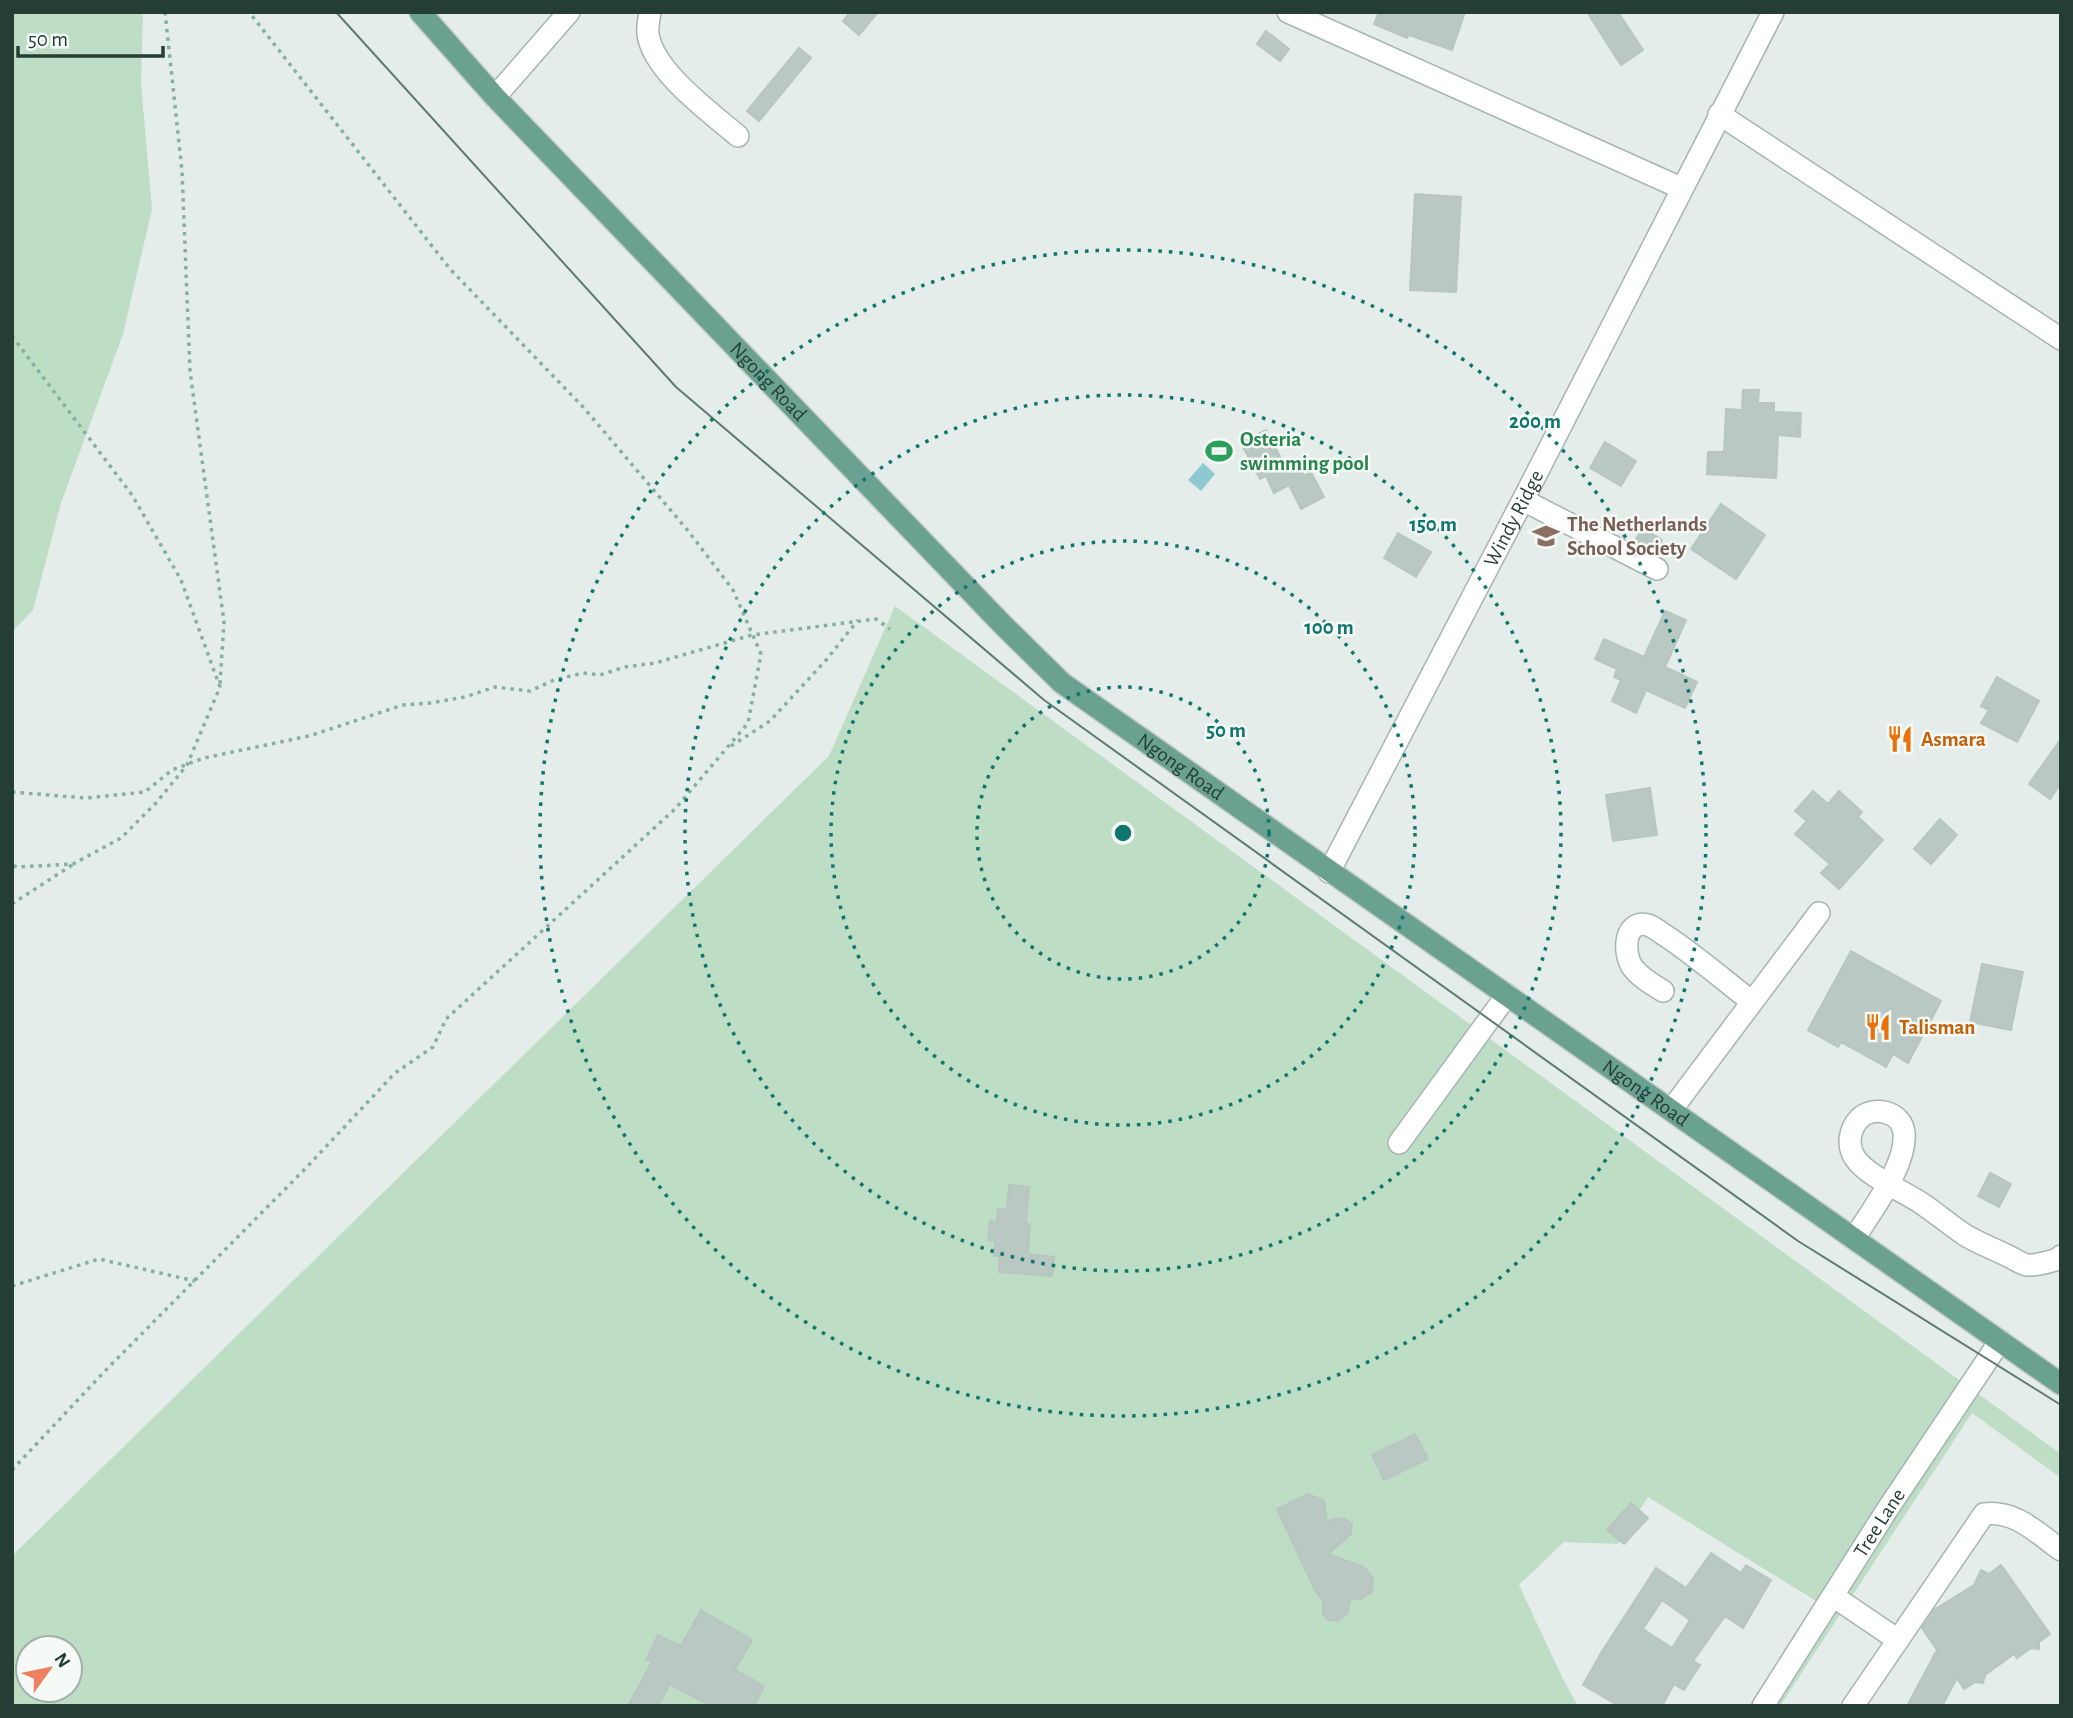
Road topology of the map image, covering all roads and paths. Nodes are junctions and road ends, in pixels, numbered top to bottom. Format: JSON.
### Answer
{"nodes":[{"id":1,"x":165,"y":12,"type":"edge"},
{"id":2,"x":249,"y":12,"type":"edge"},
{"id":3,"x":420,"y":12,"type":"edge"},
{"id":4,"x":569,"y":12,"type":"edge"},
{"id":5,"x":650,"y":12,"type":"edge"},
{"id":6,"x":1288,"y":12,"type":"edge"},
{"id":7,"x":1773,"y":12,"type":"edge"},
{"id":8,"x":495,"y":97,"type":"junction"},
{"id":9,"x":1719,"y":114,"type":"junction"},
{"id":10,"x":738,"y":136,"type":"dead end"},
{"id":11,"x":1681,"y":188,"type":"junction"},
{"id":12,"x":12,"y":336,"type":"edge"},
{"id":13,"x":2061,"y":339,"type":"edge"},
{"id":14,"x":1523,"y":500,"type":"junction"},
{"id":15,"x":1657,"y":569,"type":"dead end"},
{"id":16,"x":858,"y":620,"type":"junction"},
{"id":17,"x":890,"y":629,"type":"dead end"},
{"id":18,"x":752,"y":635,"type":"junction"},
{"id":19,"x":220,"y":687,"type":"junction"},
{"id":20,"x":726,"y":750,"type":"junction"},
{"id":21,"x":187,"y":765,"type":"junction"},
{"id":22,"x":12,"y":792,"type":"edge"},
{"id":23,"x":73,"y":864,"type":"junction"},
{"id":24,"x":12,"y":865,"type":"edge"},
{"id":25,"x":1329,"y":872,"type":"junction"},
{"id":26,"x":12,"y":904,"type":"edge"},
{"id":27,"x":1819,"y":913,"type":"dead end"},
{"id":28,"x":1663,"y":991,"type":"dead end"},
{"id":29,"x":1507,"y":995,"type":"junction"},
{"id":30,"x":1752,"y":1002,"type":"junction"},
{"id":31,"x":1672,"y":1109,"type":"junction"},
{"id":32,"x":1399,"y":1143,"type":"dead end"},
{"id":33,"x":1855,"y":1238,"type":"junction"},
{"id":34,"x":2061,"y":1256,"type":"edge"},
{"id":35,"x":195,"y":1281,"type":"junction"},
{"id":36,"x":12,"y":1286,"type":"edge"},
{"id":37,"x":2000,"y":1341,"type":"junction"},
{"id":38,"x":2061,"y":1384,"type":"edge"},
{"id":39,"x":12,"y":1470,"type":"edge"},
{"id":40,"x":2061,"y":1550,"type":"edge"},
{"id":41,"x":1833,"y":1596,"type":"junction"},
{"id":42,"x":1898,"y":1640,"type":"junction"},
{"id":43,"x":1763,"y":1706,"type":"edge"},
{"id":44,"x":1853,"y":1706,"type":"edge"}],
"edges":[{"from":1,"to":19,"type":"path"},
{"from":2,"to":18,"type":"path"},
{"from":3,"to":8,"type":"main road","name":"Ngong Road"},
{"from":4,"to":8,"type":"street"},
{"from":5,"to":10,"type":"street"},
{"from":6,"to":11,"type":"street"},
{"from":7,"to":9,"type":"street","name":"Windy Ridge"},
{"from":8,"to":25,"type":"main road","name":"Ngong Road"},
{"from":9,"to":11,"type":"street","name":"Windy Ridge"},
{"from":9,"to":13,"type":"street"},
{"from":11,"to":14,"type":"street","name":"Windy Ridge"},
{"from":12,"to":19,"type":"path"},
{"from":14,"to":15,"type":"street"},
{"from":14,"to":25,"type":"street","name":"Windy Ridge"},
{"from":16,"to":17,"type":"path"},
{"from":16,"to":18,"type":"path"},
{"from":16,"to":20,"type":"path"},
{"from":18,"to":20,"type":"path"},
{"from":18,"to":21,"type":"path"},
{"from":19,"to":21,"type":"path"},
{"from":20,"to":35,"type":"path"},
{"from":21,"to":22,"type":"path"},
{"from":21,"to":23,"type":"path"},
{"from":23,"to":24,"type":"path"},
{"from":23,"to":26,"type":"path"},
{"from":25,"to":29,"type":"main road","name":"Ngong Road"},
{"from":27,"to":30,"type":"street"},
{"from":28,"to":30,"type":"street"},
{"from":29,"to":31,"type":"main road","name":"Ngong Road"},
{"from":29,"to":32,"type":"street"},
{"from":30,"to":31,"type":"street"},
{"from":31,"to":33,"type":"main road","name":"Ngong Road"},
{"from":33,"to":34,"type":"street"},
{"from":33,"to":37,"type":"main road","name":"Ngong Road"},
{"from":35,"to":36,"type":"path"},
{"from":35,"to":39,"type":"path"},
{"from":37,"to":38,"type":"main road","name":"Ngong Road"},
{"from":37,"to":41,"type":"street","name":"Tree Lane"},
{"from":40,"to":42,"type":"street"},
{"from":41,"to":42,"type":"street"},
{"from":41,"to":43,"type":"street","name":"Tree Lane"},
{"from":42,"to":44,"type":"street"}]}
